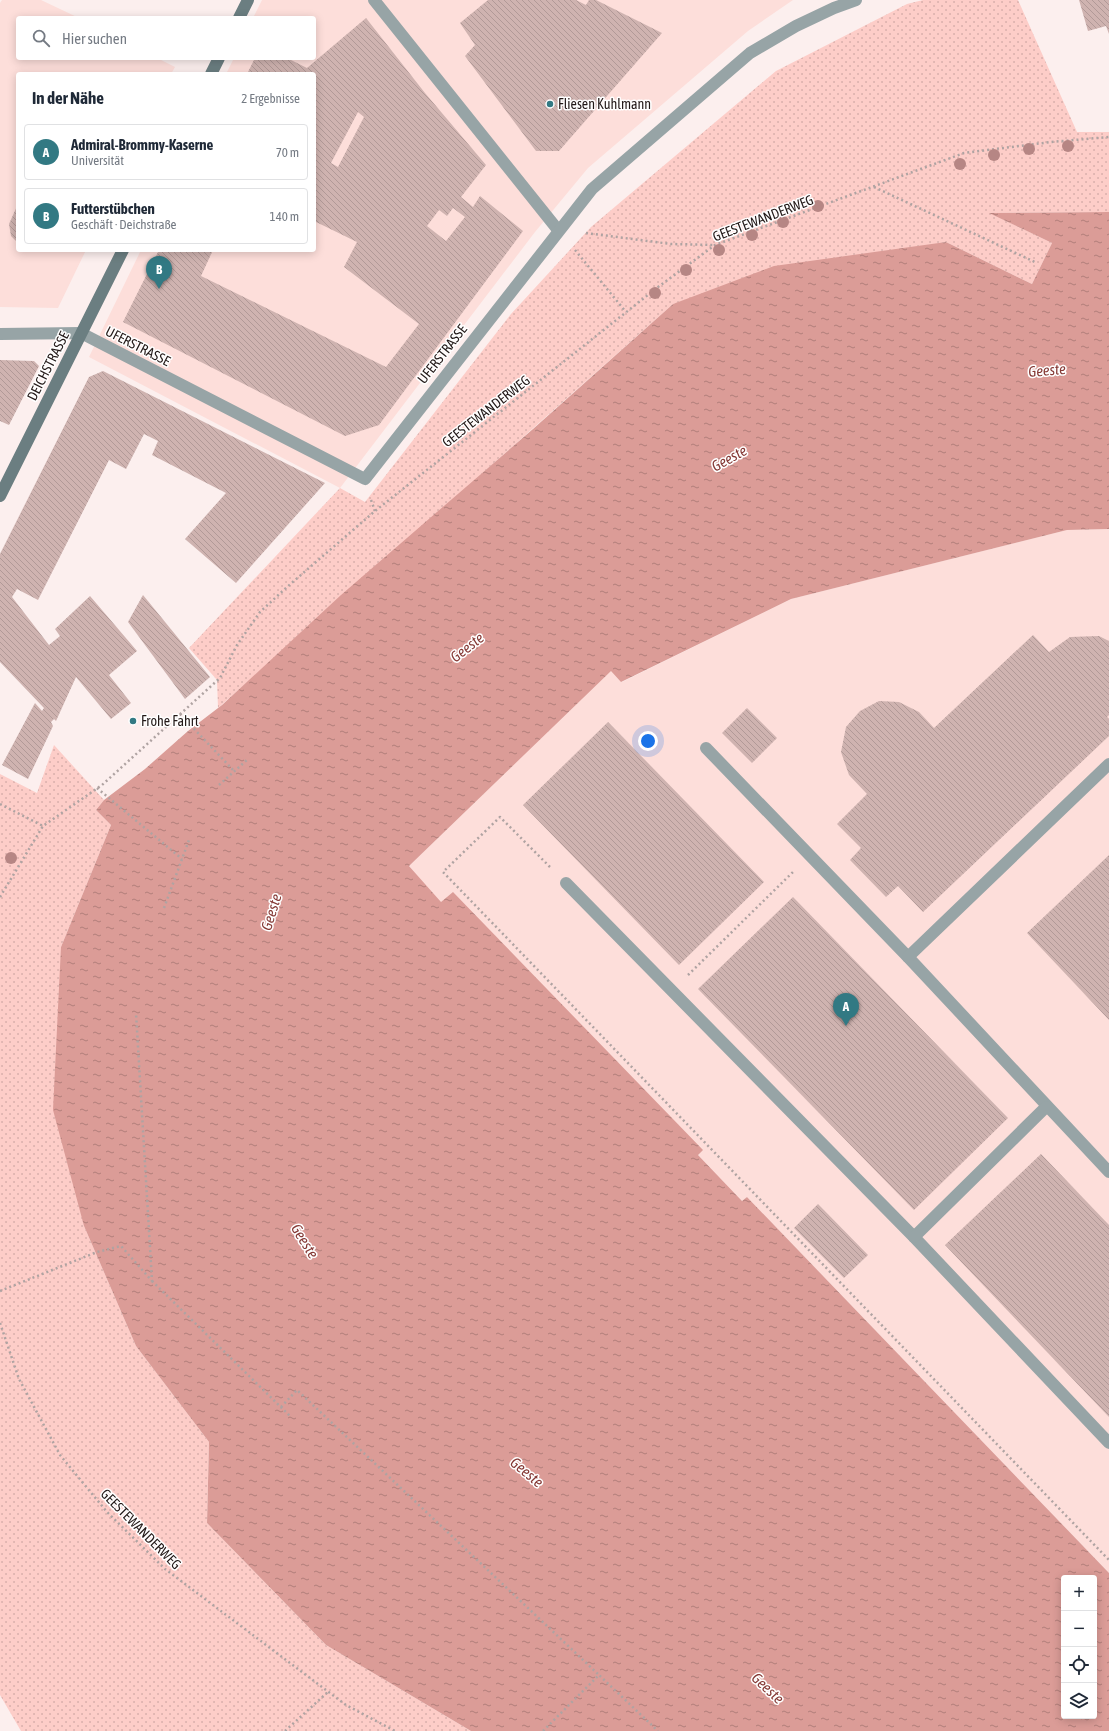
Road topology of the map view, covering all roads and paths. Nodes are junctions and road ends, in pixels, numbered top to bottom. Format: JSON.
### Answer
{"nodes":[{"id":1,"x":248,"y":0,"type":"edge"},
{"id":2,"x":374,"y":0,"type":"edge"},
{"id":3,"x":856,"y":0,"type":"edge"},
{"id":4,"x":240,"y":16,"type":"edge"},
{"id":5,"x":218,"y":60,"type":"edge"},
{"id":6,"x":212,"y":72,"type":"edge"},
{"id":7,"x":1109,"y":137,"type":"edge"},
{"id":8,"x":873,"y":187,"type":"junction"},
{"id":9,"x":558,"y":230,"type":"junction"},
{"id":10,"x":716,"y":245,"type":"junction"},
{"id":11,"x":122,"y":252,"type":"edge"},
{"id":12,"x":1038,"y":263,"type":"dead end"},
{"id":13,"x":626,"y":312,"type":"junction"},
{"id":14,"x":81,"y":333,"type":"junction"},
{"id":15,"x":0,"y":334,"type":"edge"},
{"id":16,"x":0,"y":496,"type":"edge"},
{"id":17,"x":180,"y":714,"type":"junction"},
{"id":18,"x":706,"y":748,"type":"dead end"},
{"id":19,"x":248,"y":759,"type":"dead end"},
{"id":20,"x":1109,"y":764,"type":"edge"},
{"id":21,"x":234,"y":771,"type":"junction"},
{"id":22,"x":219,"y":785,"type":"dead end"},
{"id":23,"x":97,"y":788,"type":"junction"},
{"id":24,"x":0,"y":804,"type":"edge"},
{"id":25,"x":42,"y":826,"type":"junction"},
{"id":26,"x":189,"y":840,"type":"dead end"},
{"id":27,"x":809,"y":856,"type":"junction"},
{"id":28,"x":182,"y":858,"type":"junction"},
{"id":29,"x":566,"y":883,"type":"joint"},
{"id":30,"x":0,"y":897,"type":"edge"},
{"id":31,"x":164,"y":908,"type":"dead end"},
{"id":32,"x":908,"y":957,"type":"junction"},
{"id":33,"x":672,"y":991,"type":"junction"},
{"id":34,"x":136,"y":1013,"type":"dead end"},
{"id":35,"x":1046,"y":1107,"type":"junction"},
{"id":36,"x":1109,"y":1172,"type":"edge"},
{"id":37,"x":914,"y":1237,"type":"junction"},
{"id":38,"x":152,"y":1281,"type":"junction"},
{"id":39,"x":0,"y":1291,"type":"edge"},
{"id":40,"x":0,"y":1323,"type":"edge"},
{"id":41,"x":281,"y":1407,"type":"junction"},
{"id":42,"x":291,"y":1417,"type":"dead end"},
{"id":43,"x":1109,"y":1443,"type":"edge"},
{"id":44,"x":1109,"y":1560,"type":"edge"},
{"id":45,"x":600,"y":1675,"type":"junction"},
{"id":46,"x":329,"y":1691,"type":"junction"},
{"id":47,"x":285,"y":1731,"type":"edge"},
{"id":48,"x":395,"y":1731,"type":"edge"},
{"id":49,"x":543,"y":1731,"type":"edge"},
{"id":50,"x":658,"y":1731,"type":"edge"}],
"edges":[{"from":1,"to":4,"type":"main road"},
{"from":2,"to":9,"type":"street"},
{"from":3,"to":9,"type":"street"},
{"from":5,"to":6,"type":"main road"},
{"from":7,"to":8,"type":"path","name":"GEESTEWANDERWEG"},
{"from":8,"to":10,"type":"path","name":"GEESTEWANDERWEG"},
{"from":8,"to":12,"type":"path"},
{"from":9,"to":10,"type":"path"},
{"from":9,"to":13,"type":"path"},
{"from":9,"to":14,"type":"street","name":"UFERSTRASSE"},
{"from":10,"to":13,"type":"path","name":"GEESTEWANDERWEG"},
{"from":11,"to":14,"type":"main road","name":"DEICHSTRASSE"},
{"from":13,"to":17,"type":"path","name":"GEESTEWANDERWEG"},
{"from":14,"to":15,"type":"street"},
{"from":14,"to":16,"type":"main road","name":"DEICHSTRASSE"},
{"from":17,"to":21,"type":"path"},
{"from":17,"to":23,"type":"path","name":"GEESTEWANDERWEG"},
{"from":18,"to":27,"type":"street"},
{"from":19,"to":21,"type":"path"},
{"from":20,"to":32,"type":"street"},
{"from":21,"to":22,"type":"path"},
{"from":23,"to":25,"type":"path","name":"GEESTEWANDERWEG"},
{"from":23,"to":28,"type":"path"},
{"from":24,"to":25,"type":"path"},
{"from":25,"to":30,"type":"path","name":"GEESTEWANDERWEG"},
{"from":26,"to":28,"type":"path"},
{"from":27,"to":32,"type":"street"},
{"from":27,"to":33,"type":"path"},
{"from":28,"to":31,"type":"path"},
{"from":29,"to":33,"type":"street"},
{"from":29,"to":44,"type":"path"},
{"from":32,"to":35,"type":"street"},
{"from":33,"to":37,"type":"street"},
{"from":34,"to":38,"type":"path"},
{"from":35,"to":36,"type":"street"},
{"from":35,"to":37,"type":"street"},
{"from":37,"to":43,"type":"street"},
{"from":38,"to":39,"type":"path"},
{"from":38,"to":41,"type":"path"},
{"from":40,"to":46,"type":"path","name":"GEESTEWANDERWEG"},
{"from":41,"to":42,"type":"path"},
{"from":41,"to":45,"type":"path"},
{"from":45,"to":49,"type":"path"},
{"from":45,"to":50,"type":"path"},
{"from":46,"to":47,"type":"path"},
{"from":46,"to":48,"type":"path","name":"GEESTEWANDERWEG"}]}
